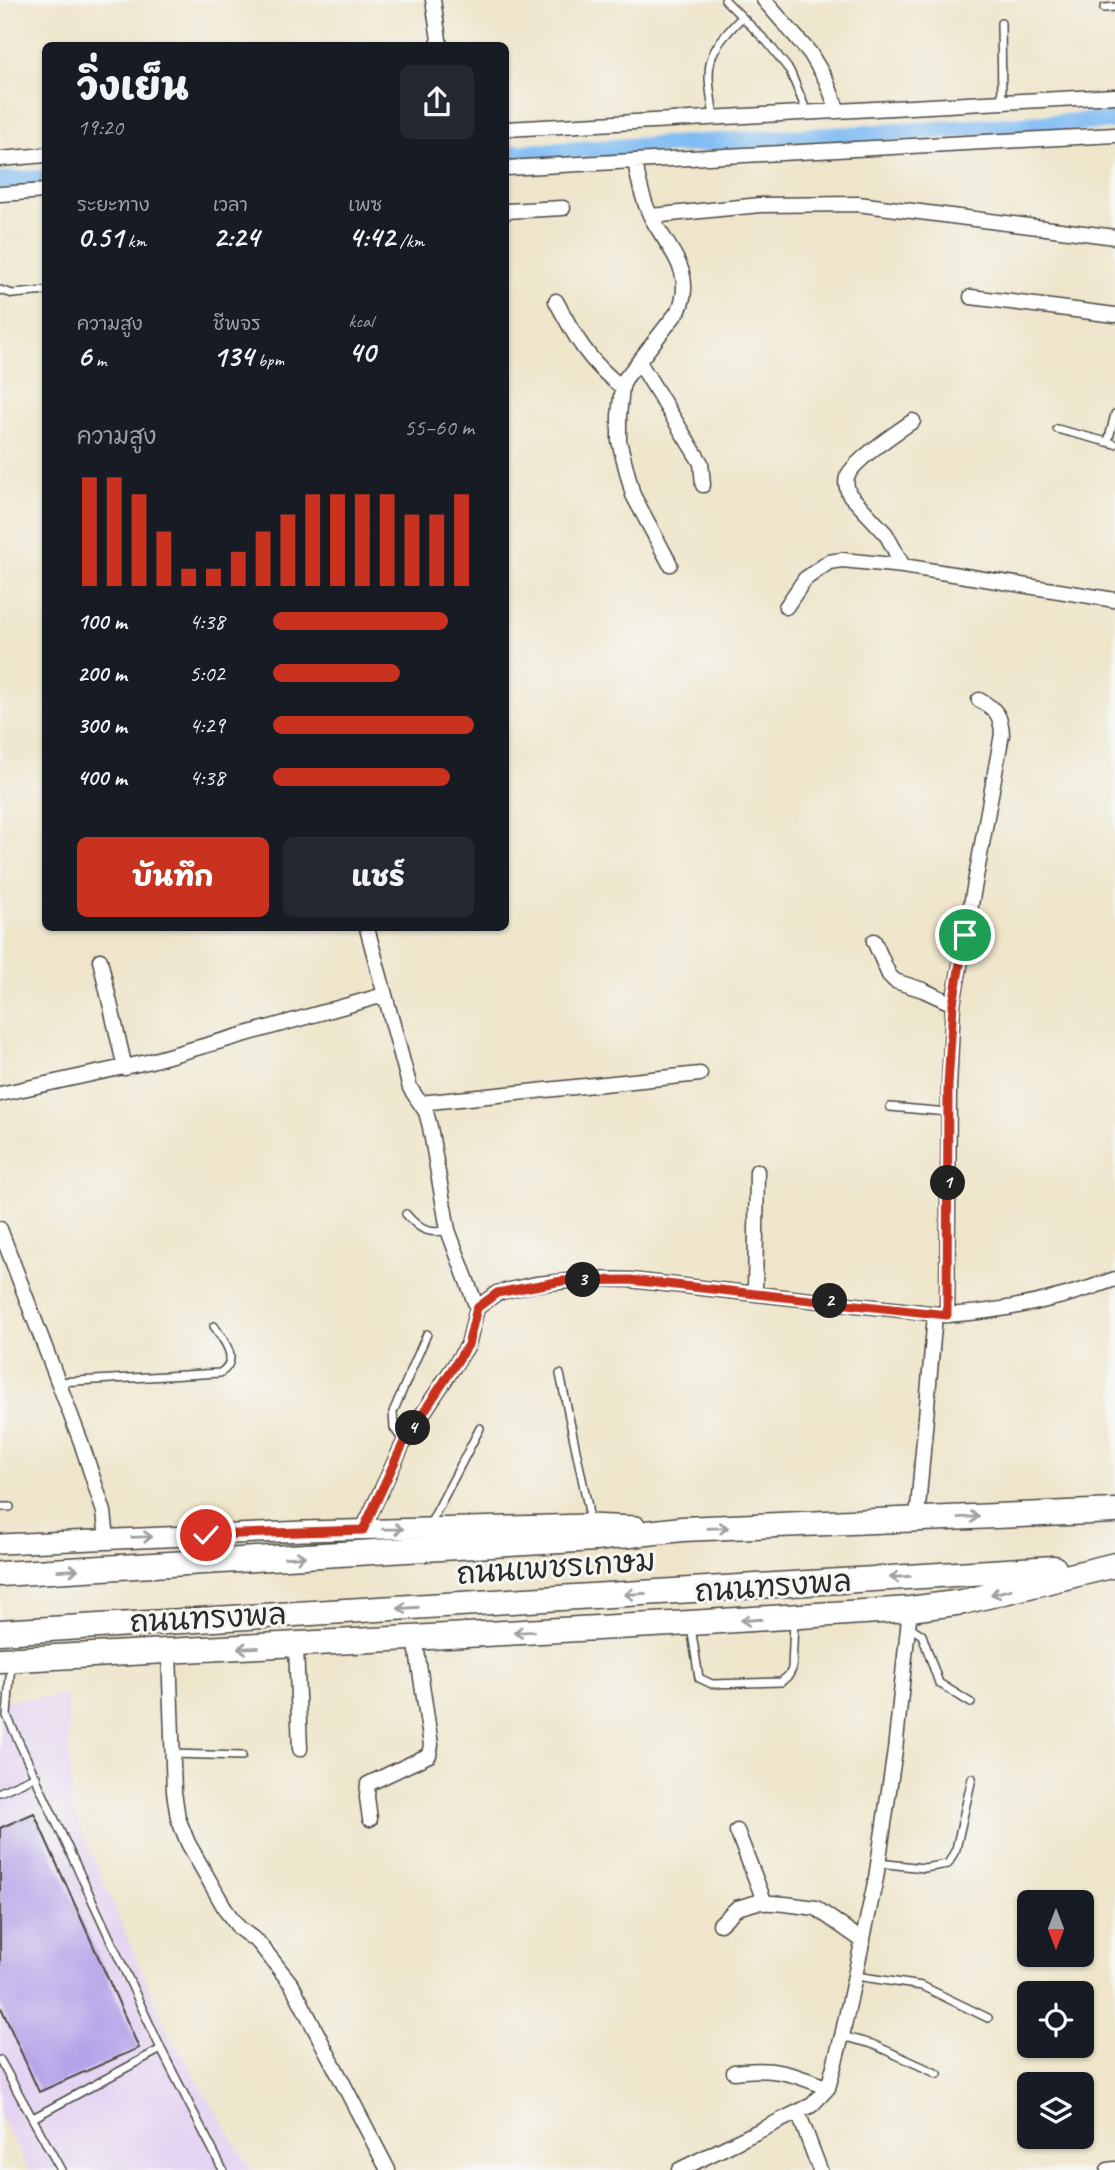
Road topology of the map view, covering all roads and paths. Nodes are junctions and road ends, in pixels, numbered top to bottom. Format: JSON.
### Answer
{"nodes":[{"id":1,"x":433,"y":0,"type":"edge"},
{"id":2,"x":725,"y":0,"type":"edge"},
{"id":3,"x":764,"y":0,"type":"edge"},
{"id":4,"x":1115,"y":7,"type":"edge"},
{"id":5,"x":1104,"y":8,"type":"dead end"},
{"id":6,"x":741,"y":17,"type":"junction"},
{"id":7,"x":1001,"y":23,"type":"dead end"},
{"id":8,"x":439,"y":42,"type":"edge"},
{"id":9,"x":1115,"y":96,"type":"edge"},
{"id":10,"x":1002,"y":102,"type":"junction"},
{"id":11,"x":838,"y":111,"type":"junction"},
{"id":12,"x":807,"y":112,"type":"junction"},
{"id":13,"x":714,"y":117,"type":"junction"},
{"id":14,"x":509,"y":130,"type":"edge"},
{"id":15,"x":1115,"y":135,"type":"edge"},
{"id":16,"x":42,"y":155,"type":"edge"},
{"id":17,"x":0,"y":159,"type":"edge"},
{"id":18,"x":635,"y":161,"type":"junction"},
{"id":19,"x":509,"y":168,"type":"edge"},
{"id":20,"x":42,"y":191,"type":"edge"},
{"id":21,"x":0,"y":194,"type":"edge"},
{"id":22,"x":563,"y":208,"type":"dead end"},
{"id":23,"x":509,"y":211,"type":"edge"},
{"id":24,"x":651,"y":216,"type":"junction"},
{"id":25,"x":1115,"y":237,"type":"edge"},
{"id":26,"x":0,"y":290,"type":"edge"},
{"id":27,"x":42,"y":292,"type":"edge"},
{"id":28,"x":971,"y":297,"type":"dead end"},
{"id":29,"x":556,"y":301,"type":"dead end"},
{"id":30,"x":1115,"y":315,"type":"edge"},
{"id":31,"x":639,"y":362,"type":"junction"},
{"id":32,"x":622,"y":387,"type":"junction"},
{"id":33,"x":1115,"y":414,"type":"edge"},
{"id":34,"x":913,"y":421,"type":"dead end"},
{"id":35,"x":1057,"y":429,"type":"dead end"},
{"id":36,"x":1111,"y":443,"type":"edge"},
{"id":37,"x":703,"y":485,"type":"dead end"},
{"id":38,"x":670,"y":564,"type":"dead end"},
{"id":39,"x":903,"y":566,"type":"junction"},
{"id":40,"x":1115,"y":600,"type":"edge"},
{"id":41,"x":786,"y":607,"type":"dead end"},
{"id":42,"x":979,"y":701,"type":"dead end"},
{"id":43,"x":368,"y":931,"type":"edge"},
{"id":44,"x":874,"y":941,"type":"dead end"},
{"id":45,"x":100,"y":960,"type":"dead end"},
{"id":46,"x":384,"y":995,"type":"junction"},
{"id":47,"x":953,"y":1004,"type":"junction"},
{"id":48,"x":125,"y":1068,"type":"junction"},
{"id":49,"x":700,"y":1074,"type":"dead end"},
{"id":50,"x":0,"y":1094,"type":"edge"},
{"id":51,"x":420,"y":1103,"type":"junction"},
{"id":52,"x":890,"y":1107,"type":"dead end"},
{"id":53,"x":948,"y":1112,"type":"junction"},
{"id":54,"x":757,"y":1171,"type":"dead end"},
{"id":55,"x":406,"y":1214,"type":"dead end"},
{"id":56,"x":0,"y":1229,"type":"edge"},
{"id":57,"x":448,"y":1230,"type":"junction"},
{"id":58,"x":1115,"y":1279,"type":"edge"},
{"id":59,"x":755,"y":1293,"type":"junction"},
{"id":60,"x":477,"y":1308,"type":"junction"},
{"id":61,"x":941,"y":1315,"type":"junction"},
{"id":62,"x":215,"y":1326,"type":"dead end"},
{"id":63,"x":427,"y":1334,"type":"dead end"},
{"id":64,"x":560,"y":1374,"type":"dead end"},
{"id":65,"x":58,"y":1382,"type":"junction"},
{"id":66,"x":480,"y":1428,"type":"dead end"},
{"id":67,"x":404,"y":1442,"type":"junction"},
{"id":68,"x":0,"y":1507,"type":"edge"},
{"id":69,"x":10,"y":1507,"type":"dead end"},
{"id":70,"x":1115,"y":1511,"type":"edge"},
{"id":71,"x":917,"y":1519,"type":"junction"},
{"id":72,"x":588,"y":1524,"type":"junction"},
{"id":73,"x":428,"y":1528,"type":"junction"},
{"id":74,"x":682,"y":1529,"type":"junction"},
{"id":75,"x":363,"y":1530,"type":"junction"},
{"id":76,"x":107,"y":1539,"type":"junction"},
{"id":77,"x":0,"y":1544,"type":"edge"},
{"id":78,"x":1115,"y":1564,"type":"edge"},
{"id":79,"x":5,"y":1575,"type":"edge"},
{"id":80,"x":794,"y":1617,"type":"junction"},
{"id":81,"x":910,"y":1618,"type":"junction"},
{"id":82,"x":690,"y":1623,"type":"junction"},
{"id":83,"x":0,"y":1632,"type":"edge"},
{"id":84,"x":415,"y":1638,"type":"junction"},
{"id":85,"x":296,"y":1645,"type":"junction"},
{"id":86,"x":169,"y":1651,"type":"junction"},
{"id":87,"x":4,"y":1660,"type":"edge"},
{"id":88,"x":971,"y":1703,"type":"dead end"},
{"id":89,"x":300,"y":1749,"type":"dead end"},
{"id":90,"x":173,"y":1754,"type":"junction"},
{"id":91,"x":242,"y":1756,"type":"dead end"},
{"id":92,"x":36,"y":1776,"type":"junction"},
{"id":93,"x":972,"y":1778,"type":"dead end"},
{"id":94,"x":0,"y":1793,"type":"edge"},
{"id":95,"x":370,"y":1819,"type":"dead end"},
{"id":96,"x":737,"y":1831,"type":"dead end"},
{"id":97,"x":878,"y":1863,"type":"junction"},
{"id":98,"x":765,"y":1903,"type":"junction"},
{"id":99,"x":720,"y":1924,"type":"dead end"},
{"id":100,"x":863,"y":1941,"type":"junction"},
{"id":101,"x":856,"y":1976,"type":"junction"},
{"id":102,"x":988,"y":2018,"type":"dead end"},
{"id":103,"x":842,"y":2036,"type":"junction"},
{"id":104,"x":161,"y":2049,"type":"junction"},
{"id":105,"x":0,"y":2060,"type":"edge"},
{"id":106,"x":734,"y":2072,"type":"dead end"},
{"id":107,"x":938,"y":2074,"type":"dead end"},
{"id":108,"x":828,"y":2088,"type":"junction"},
{"id":109,"x":798,"y":2112,"type":"junction"},
{"id":110,"x":33,"y":2118,"type":"junction"},
{"id":111,"x":1115,"y":2169,"type":"edge"},
{"id":112,"x":61,"y":2170,"type":"edge"},
{"id":113,"x":223,"y":2170,"type":"edge"},
{"id":114,"x":388,"y":2170,"type":"edge"},
{"id":115,"x":679,"y":2170,"type":"edge"},
{"id":116,"x":820,"y":2170,"type":"edge"},
{"id":117,"x":1108,"y":2170,"type":"edge"}],
"edges":[{"from":1,"to":8,"type":"street"},
{"from":2,"to":6,"type":"lane"},
{"from":3,"to":11,"type":"street"},
{"from":4,"to":5,"type":"lane"},
{"from":6,"to":12,"type":"lane"},
{"from":6,"to":13,"type":"lane"},
{"from":7,"to":10,"type":"lane"},
{"from":9,"to":10,"type":"street"},
{"from":10,"to":11,"type":"street"},
{"from":11,"to":12,"type":"street"},
{"from":12,"to":13,"type":"street"},
{"from":13,"to":14,"type":"street"},
{"from":15,"to":18,"type":"street"},
{"from":16,"to":17,"type":"street"},
{"from":18,"to":19,"type":"street"},
{"from":18,"to":24,"type":"street"},
{"from":20,"to":21,"type":"street"},
{"from":22,"to":23,"type":"street"},
{"from":24,"to":25,"type":"street"},
{"from":24,"to":31,"type":"street"},
{"from":26,"to":27,"type":"lane"},
{"from":28,"to":30,"type":"street"},
{"from":29,"to":32,"type":"street"},
{"from":31,"to":32,"type":"street"},
{"from":31,"to":37,"type":"street"},
{"from":32,"to":38,"type":"street"},
{"from":33,"to":36,"type":"lane"},
{"from":34,"to":39,"type":"street"},
{"from":35,"to":36,"type":"lane"},
{"from":39,"to":40,"type":"street"},
{"from":39,"to":41,"type":"street"},
{"from":42,"to":47,"type":"street"},
{"from":43,"to":46,"type":"street"},
{"from":44,"to":47,"type":"street"},
{"from":45,"to":48,"type":"street"},
{"from":46,"to":48,"type":"street"},
{"from":46,"to":51,"type":"street"},
{"from":47,"to":53,"type":"street"},
{"from":48,"to":50,"type":"street"},
{"from":49,"to":51,"type":"street"},
{"from":51,"to":57,"type":"street"},
{"from":52,"to":53,"type":"lane"},
{"from":53,"to":61,"type":"street"},
{"from":54,"to":59,"type":"street"},
{"from":55,"to":57,"type":"lane"},
{"from":56,"to":65,"type":"street"},
{"from":57,"to":60,"type":"street"},
{"from":58,"to":61,"type":"street"},
{"from":59,"to":60,"type":"street"},
{"from":59,"to":61,"type":"street"},
{"from":60,"to":67,"type":"street"},
{"from":61,"to":71,"type":"street"},
{"from":62,"to":65,"type":"lane"},
{"from":63,"to":67,"type":"lane"},
{"from":64,"to":72,"type":"lane"},
{"from":65,"to":76,"type":"street"},
{"from":66,"to":73,"type":"lane"},
{"from":67,"to":75,"type":"street"},
{"from":68,"to":69,"type":"lane"},
{"from":71,"to":70,"type":"highway","name":"ถนนเพชรเกษม","one_way":true},
{"from":74,"to":71,"type":"highway","name":"ถนนเพชรเกษม","one_way":true},
{"from":72,"to":73,"type":"main road"},
{"from":72,"to":74,"type":"main road"},
{"from":75,"to":73,"type":"main road","one_way":true},
{"from":79,"to":74,"type":"highway","name":"ถนนเพชรเกษม","one_way":true},
{"from":76,"to":75,"type":"main road","one_way":true},
{"from":76,"to":77,"type":"main road"},
{"from":78,"to":81,"type":"highway","name":"ถนนทรงพล","one_way":true},
{"from":78,"to":83,"type":"highway","name":"ถนนเพชรเกษม","one_way":true},
{"from":80,"to":81,"type":"highway","name":"ถนนทรงพล"},
{"from":80,"to":82,"type":"highway","name":"ถนนทรงพล","one_way":true},
{"from":80,"to":82,"type":"lane"},
{"from":81,"to":88,"type":"lane"},
{"from":81,"to":97,"type":"street"},
{"from":82,"to":84,"type":"highway","name":"ถนนทรงพล","one_way":true},
{"from":84,"to":85,"type":"highway","name":"ถนนทรงพล"},
{"from":84,"to":95,"type":"street"},
{"from":85,"to":86,"type":"highway","name":"ถนนทรงพล","one_way":true},
{"from":85,"to":89,"type":"street"},
{"from":86,"to":87,"type":"highway","name":"ถนนทรงพล"},
{"from":86,"to":90,"type":"street"},
{"from":87,"to":92,"type":"lane"},
{"from":90,"to":91,"type":"lane"},
{"from":90,"to":114,"type":"street"},
{"from":92,"to":94,"type":"lane"},
{"from":92,"to":104,"type":"lane"},
{"from":93,"to":97,"type":"lane"},
{"from":96,"to":98,"type":"street"},
{"from":97,"to":100,"type":"street"},
{"from":98,"to":99,"type":"street"},
{"from":98,"to":100,"type":"street"},
{"from":100,"to":101,"type":"street"},
{"from":101,"to":102,"type":"lane"},
{"from":101,"to":103,"type":"street"},
{"from":103,"to":107,"type":"lane"},
{"from":103,"to":108,"type":"street"},
{"from":104,"to":110,"type":"lane"},
{"from":104,"to":113,"type":"lane"},
{"from":105,"to":110,"type":"lane"},
{"from":106,"to":108,"type":"street"},
{"from":108,"to":109,"type":"street"},
{"from":109,"to":115,"type":"street"},
{"from":109,"to":116,"type":"street"},
{"from":110,"to":112,"type":"lane"},
{"from":111,"to":117,"type":"street"}]}
